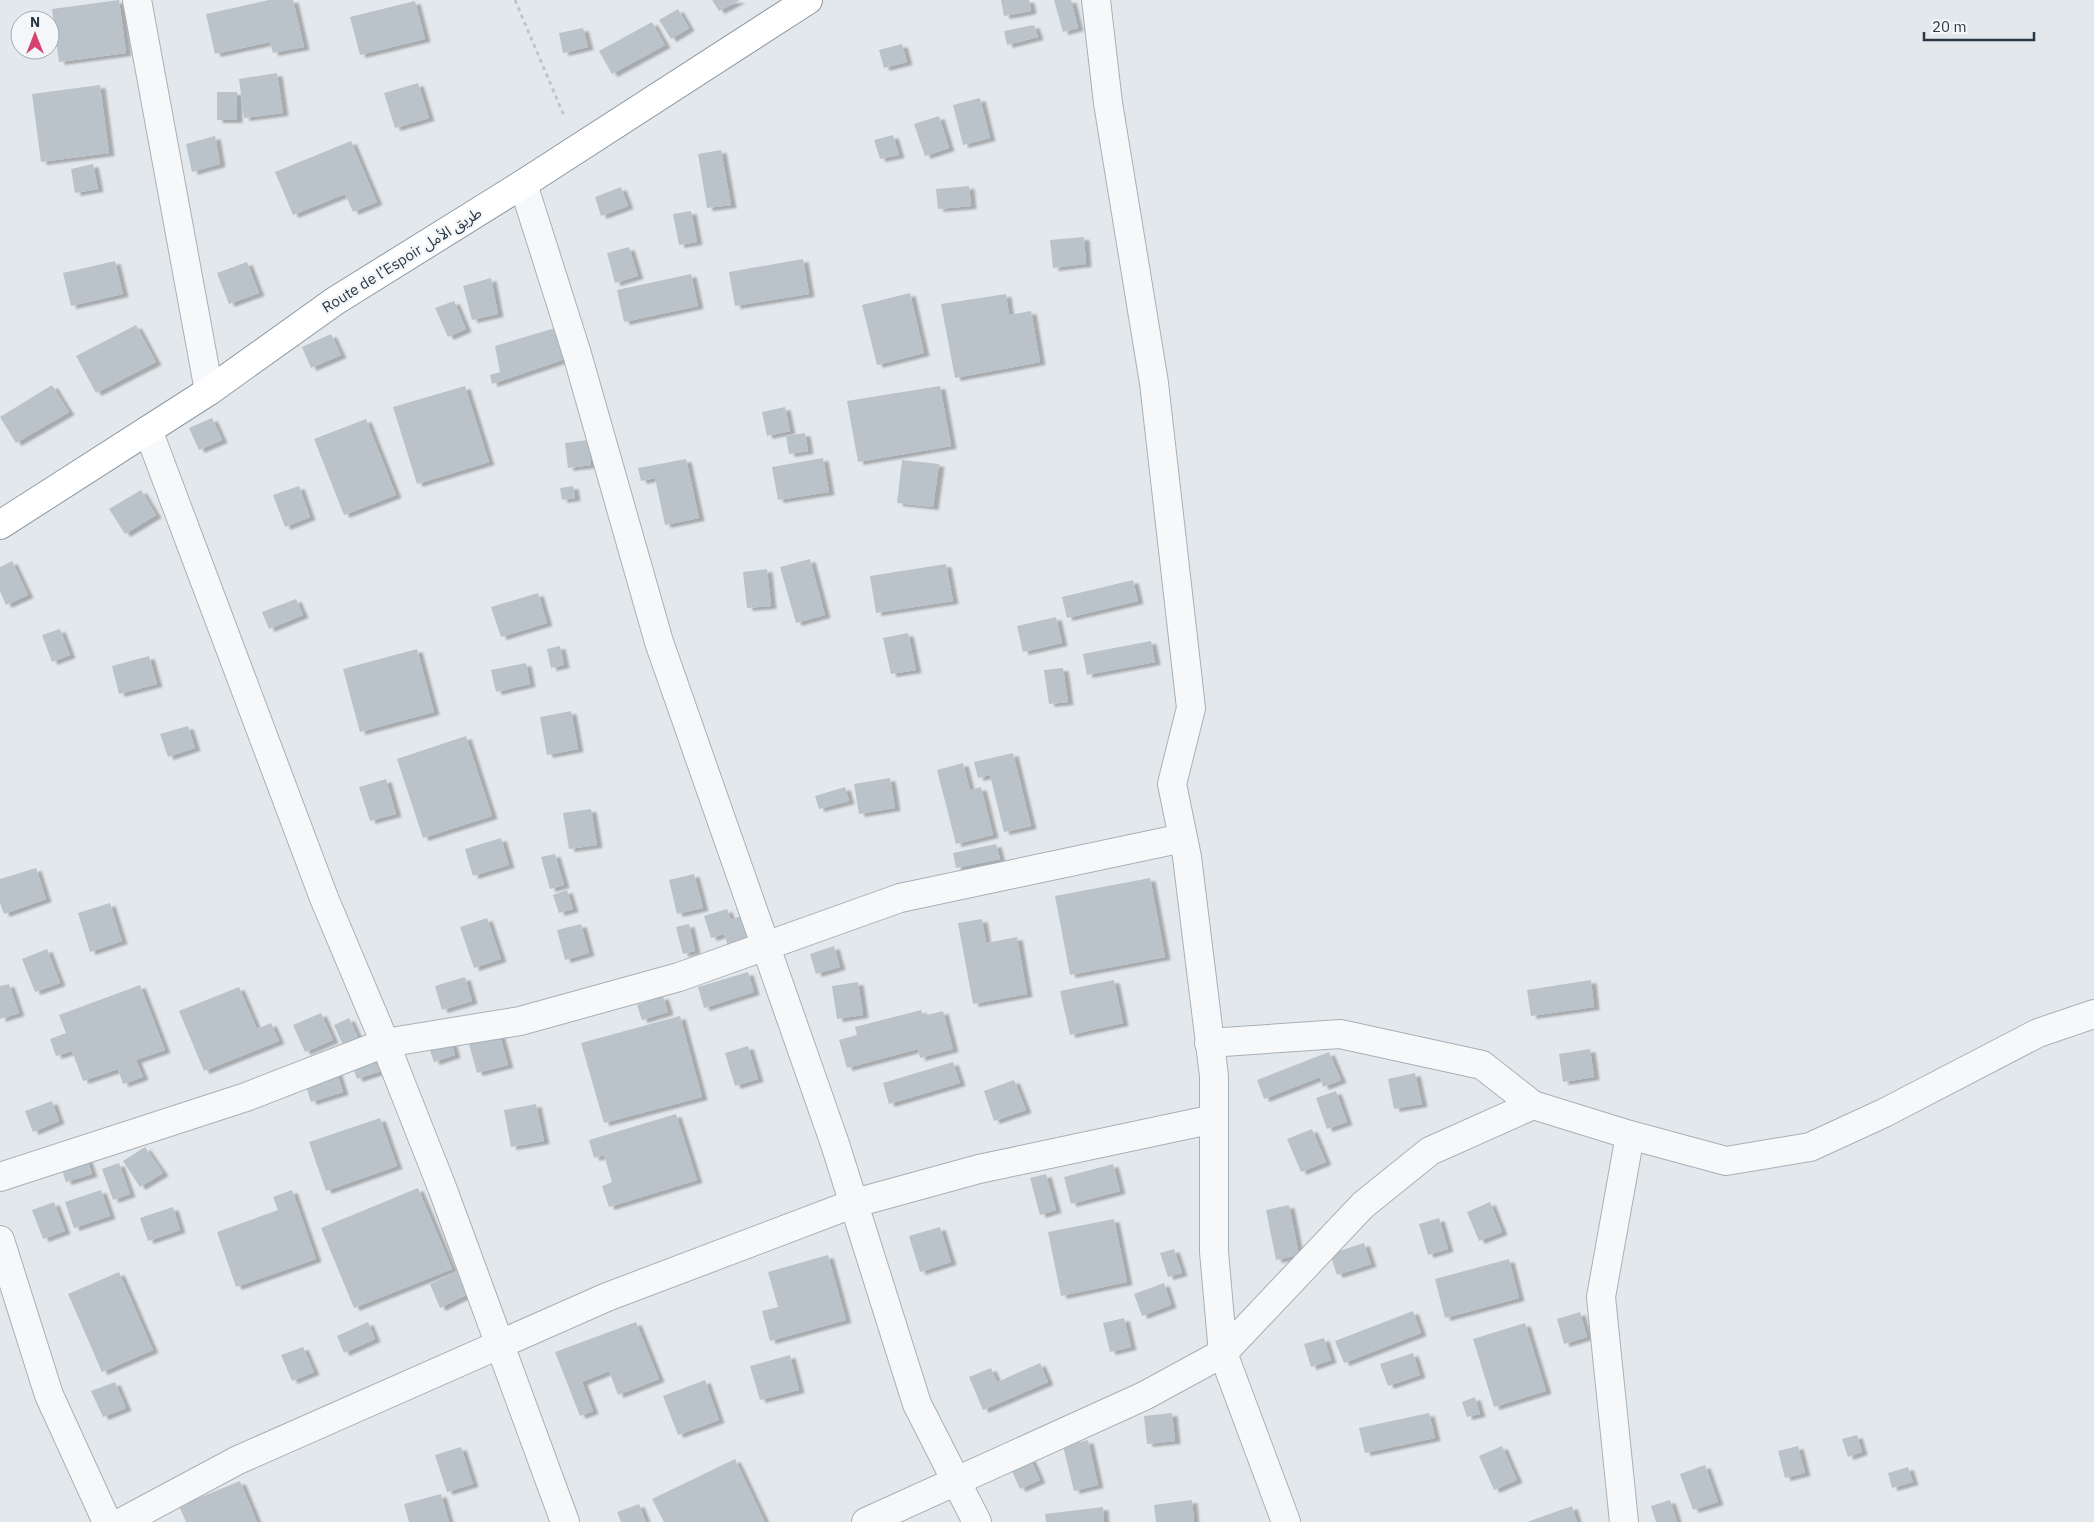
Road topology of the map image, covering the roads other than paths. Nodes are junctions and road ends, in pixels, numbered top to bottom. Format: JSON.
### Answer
{"nodes":[{"id":1,"x":137,"y":0,"type":"edge"},
{"id":2,"x":808,"y":0,"type":"edge"},
{"id":3,"x":1096,"y":0,"type":"edge"},
{"id":4,"x":523,"y":184,"type":"junction"},
{"id":5,"x":209,"y":391,"type":"junction"},
{"id":6,"x":148,"y":430,"type":"junction"},
{"id":7,"x":0,"y":525,"type":"edge"},
{"id":8,"x":1183,"y":838,"type":"junction"},
{"id":9,"x":767,"y":947,"type":"junction"},
{"id":10,"x":2094,"y":1014,"type":"edge"},
{"id":11,"x":385,"y":1043,"type":"junction"},
{"id":12,"x":1210,"y":1043,"type":"junction"},
{"id":13,"x":1533,"y":1105,"type":"junction"},
{"id":14,"x":1214,"y":1119,"type":"junction"},
{"id":15,"x":1630,"y":1135,"type":"junction"},
{"id":16,"x":0,"y":1177,"type":"edge"},
{"id":17,"x":855,"y":1203,"type":"junction"},
{"id":18,"x":0,"y":1240,"type":"edge"},
{"id":19,"x":500,"y":1345,"type":"junction"},
{"id":20,"x":1223,"y":1354,"type":"junction"},
{"id":21,"x":956,"y":1480,"type":"junction"},
{"id":22,"x":107,"y":1522,"type":"edge"},
{"id":23,"x":122,"y":1522,"type":"edge"},
{"id":24,"x":564,"y":1522,"type":"edge"},
{"id":25,"x":866,"y":1522,"type":"edge"},
{"id":26,"x":977,"y":1522,"type":"edge"},
{"id":27,"x":1286,"y":1522,"type":"edge"},
{"id":28,"x":1624,"y":1522,"type":"edge"}],
"edges":[{"from":1,"to":5,"type":"street"},
{"from":2,"to":4,"type":"highway","name":"Route de l’Espoir طريق الأمل"},
{"from":3,"to":8,"type":"street"},
{"from":4,"to":5,"type":"highway","name":"Route de l’Espoir طريق الأمل"},
{"from":4,"to":9,"type":"street"},
{"from":5,"to":6,"type":"highway","name":"Route de l’Espoir طريق الأمل"},
{"from":6,"to":7,"type":"highway","name":"Route de l’Espoir طريق الأمل"},
{"from":6,"to":11,"type":"street"},
{"from":8,"to":9,"type":"street"},
{"from":8,"to":12,"type":"street"},
{"from":9,"to":11,"type":"street"},
{"from":9,"to":17,"type":"street"},
{"from":10,"to":15,"type":"street"},
{"from":11,"to":16,"type":"street"},
{"from":11,"to":19,"type":"street"},
{"from":12,"to":13,"type":"street"},
{"from":12,"to":14,"type":"street"},
{"from":13,"to":15,"type":"street"},
{"from":13,"to":20,"type":"street"},
{"from":14,"to":17,"type":"street"},
{"from":14,"to":20,"type":"street"},
{"from":15,"to":28,"type":"street"},
{"from":17,"to":19,"type":"street"},
{"from":17,"to":21,"type":"street"},
{"from":18,"to":22,"type":"street"},
{"from":19,"to":23,"type":"street"},
{"from":19,"to":24,"type":"street"},
{"from":20,"to":21,"type":"street"},
{"from":20,"to":27,"type":"street"},
{"from":21,"to":25,"type":"street"},
{"from":21,"to":26,"type":"street"}]}
